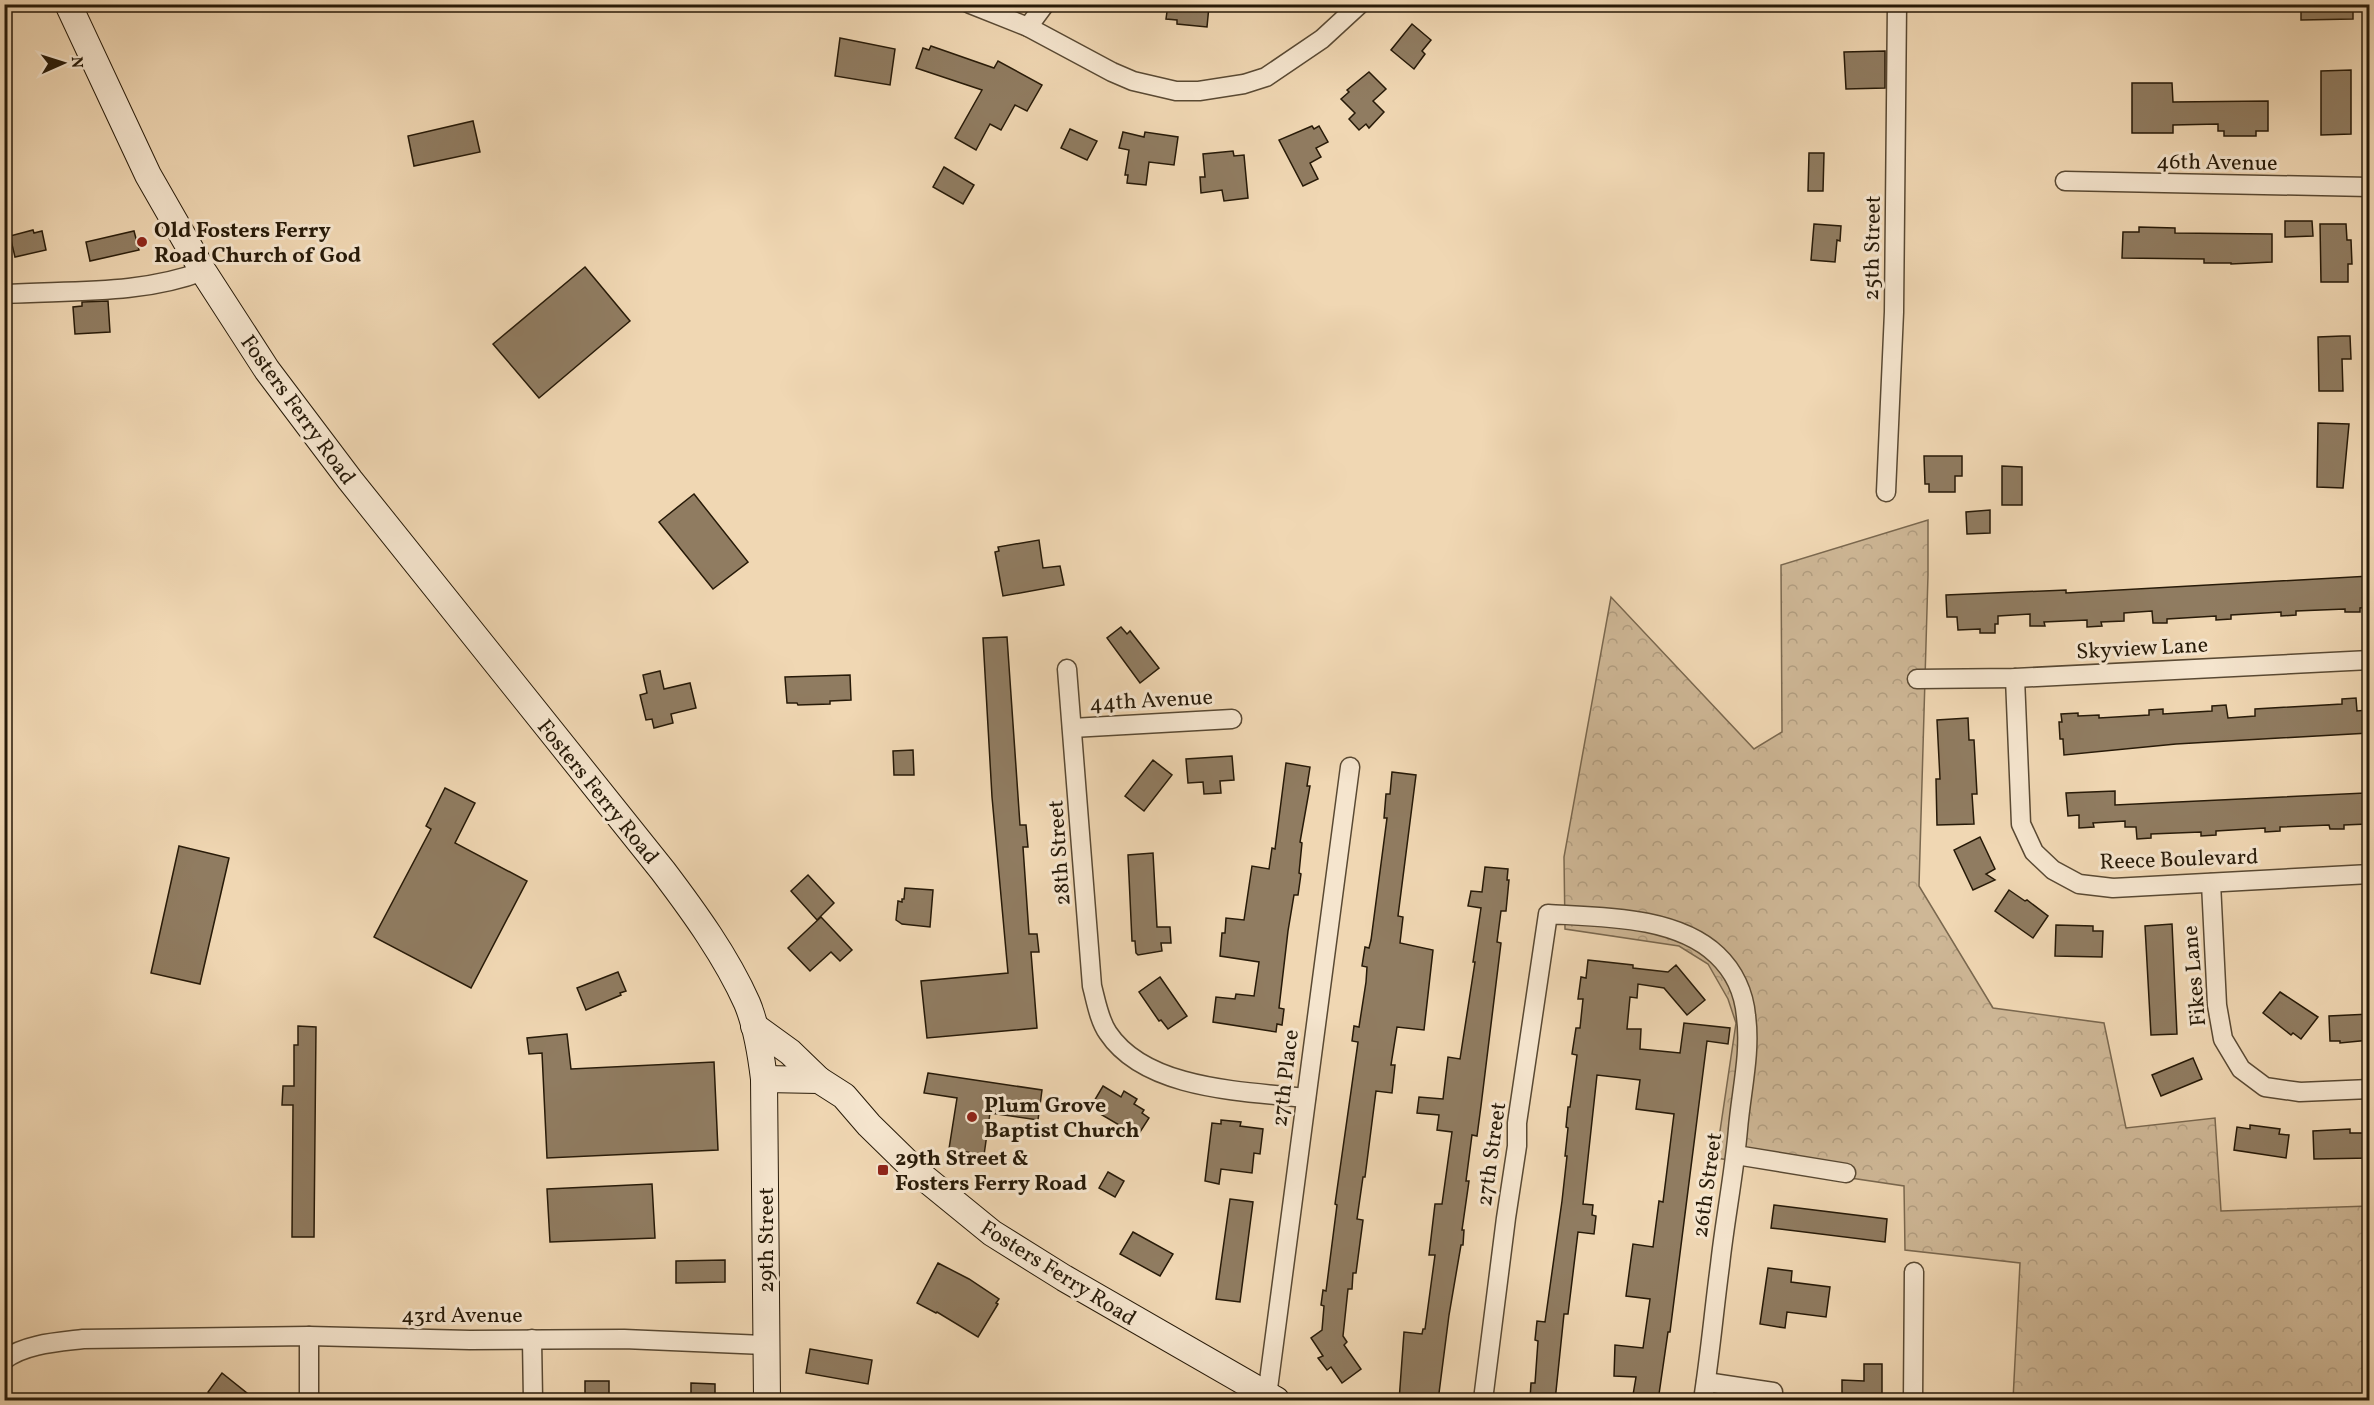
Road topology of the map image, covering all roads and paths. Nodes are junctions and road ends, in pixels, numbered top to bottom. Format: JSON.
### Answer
{"nodes":[{"id":1,"x":68,"y":4,"type":"edge"},
{"id":2,"x":970,"y":4,"type":"edge"},
{"id":3,"x":1045,"y":4,"type":"edge"},
{"id":4,"x":1360,"y":4,"type":"edge"},
{"id":5,"x":1897,"y":4,"type":"edge"},
{"id":6,"x":1028,"y":27,"type":"junction"},
{"id":7,"x":2065,"y":182,"type":"dead end"},
{"id":8,"x":2370,"y":188,"type":"edge"},
{"id":9,"x":203,"y":271,"type":"junction"},
{"id":10,"x":4,"y":294,"type":"edge"},
{"id":11,"x":1886,"y":492,"type":"dead end"},
{"id":12,"x":2370,"y":660,"type":"edge"},
{"id":13,"x":1067,"y":669,"type":"dead end"},
{"id":14,"x":2015,"y":678,"type":"junction"},
{"id":15,"x":1917,"y":679,"type":"dead end"},
{"id":16,"x":1232,"y":719,"type":"dead end"},
{"id":17,"x":1072,"y":728,"type":"junction"},
{"id":18,"x":1350,"y":766,"type":"dead end"},
{"id":19,"x":2370,"y":874,"type":"edge"},
{"id":20,"x":2211,"y":883,"type":"junction"},
{"id":21,"x":1548,"y":914,"type":"joint"},
{"id":22,"x":754,"y":1026,"type":"junction"},
{"id":23,"x":764,"y":1079,"type":"junction"},
{"id":24,"x":819,"y":1080,"type":"junction"},
{"id":25,"x":2370,"y":1089,"type":"edge"},
{"id":26,"x":1306,"y":1098,"type":"junction"},
{"id":27,"x":1736,"y":1155,"type":"junction"},
{"id":28,"x":1846,"y":1173,"type":"dead end"},
{"id":29,"x":1914,"y":1272,"type":"dead end"},
{"id":30,"x":309,"y":1336,"type":"junction"},
{"id":31,"x":532,"y":1339,"type":"junction"},
{"id":32,"x":765,"y":1345,"type":"junction"},
{"id":33,"x":4,"y":1360,"type":"edge"},
{"id":34,"x":1704,"y":1391,"type":"edge"},
{"id":35,"x":1773,"y":1392,"type":"dead end"},
{"id":36,"x":1271,"y":1398,"type":"edge"},
{"id":37,"x":309,"y":1401,"type":"edge"},
{"id":38,"x":533,"y":1401,"type":"edge"},
{"id":39,"x":766,"y":1401,"type":"edge"},
{"id":40,"x":1483,"y":1401,"type":"edge"},
{"id":41,"x":1913,"y":1401,"type":"edge"}],
"edges":[{"from":1,"to":9,"type":"street","name":"Fosters Ferry Road"},
{"from":2,"to":6,"type":"street"},
{"from":3,"to":6,"type":"street"},
{"from":4,"to":6,"type":"street"},
{"from":5,"to":11,"type":"street","name":"25th Street"},
{"from":7,"to":8,"type":"street","name":"46th Avenue"},
{"from":9,"to":10,"type":"street"},
{"from":9,"to":22,"type":"street","name":"Fosters Ferry Road"},
{"from":12,"to":14,"type":"street","name":"Skyview Lane"},
{"from":13,"to":17,"type":"street","name":"28th Street"},
{"from":14,"to":15,"type":"street","name":"Skyview Lane"},
{"from":14,"to":20,"type":"street","name":"Reece Boulevard"},
{"from":16,"to":17,"type":"street","name":"44th Avenue"},
{"from":17,"to":26,"type":"street","name":"28th Street"},
{"from":18,"to":26,"type":"street","name":"27th Place"},
{"from":19,"to":20,"type":"street","name":"Reece Boulevard"},
{"from":20,"to":25,"type":"street","name":"Fikes Lane"},
{"from":21,"to":27,"type":"street","name":"26th Street"},
{"from":21,"to":40,"type":"street","name":"27th Street"},
{"from":22,"to":23,"type":"street","name":"Fosters Ferry Road"},
{"from":22,"to":24,"type":"street","name":"Fosters Ferry Road"},
{"from":23,"to":24,"type":"street"},
{"from":23,"to":32,"type":"street","name":"29th Street"},
{"from":24,"to":36,"type":"street","name":"Fosters Ferry Road"},
{"from":26,"to":36,"type":"street","name":"27th Place"},
{"from":27,"to":28,"type":"street"},
{"from":27,"to":34,"type":"street","name":"26th Street"},
{"from":29,"to":41,"type":"street"},
{"from":30,"to":31,"type":"street","name":"43rd Avenue"},
{"from":30,"to":33,"type":"street","name":"43rd Avenue"},
{"from":30,"to":37,"type":"street"},
{"from":31,"to":32,"type":"street","name":"43rd Avenue"},
{"from":31,"to":38,"type":"street"},
{"from":32,"to":39,"type":"street","name":"29th Street"},
{"from":34,"to":35,"type":"street","name":"26th Street"}]}
